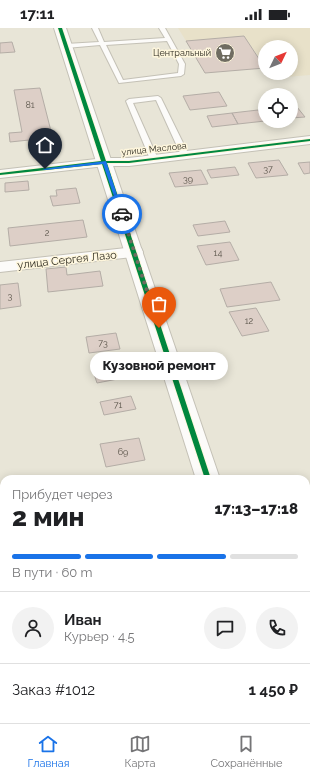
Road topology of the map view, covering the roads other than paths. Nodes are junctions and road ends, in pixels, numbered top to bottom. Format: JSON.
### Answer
{"nodes":[{"id":1,"x":60,"y":28,"type":"edge"},
{"id":2,"x":95,"y":28,"type":"edge"},
{"id":3,"x":162,"y":28,"type":"edge"},
{"id":4,"x":169,"y":38,"type":"junction"},
{"id":5,"x":103,"y":44,"type":"junction"},
{"id":6,"x":66,"y":46,"type":"junction"},
{"id":7,"x":310,"y":140,"type":"edge"},
{"id":8,"x":185,"y":155,"type":"junction"},
{"id":9,"x":154,"y":159,"type":"junction"},
{"id":10,"x":105,"y":162,"type":"junction"},
{"id":11,"x":0,"y":174,"type":"edge"},
{"id":12,"x":135,"y":252,"type":"junction"},
{"id":13,"x":0,"y":267,"type":"edge"},
{"id":14,"x":207,"y":475,"type":"edge"}],
"edges":[{"from":1,"to":6,"type":"street"},
{"from":2,"to":5,"type":"lane"},
{"from":3,"to":4,"type":"lane"},
{"from":4,"to":5,"type":"lane"},
{"from":4,"to":5,"type":"lane"},
{"from":5,"to":6,"type":"lane"},
{"from":6,"to":10,"type":"street"},
{"from":7,"to":8,"type":"street","name":"улица Маслова"},
{"from":8,"to":9,"type":"street","name":"улица Маслова"},
{"from":8,"to":9,"type":"lane"},
{"from":9,"to":10,"type":"street","name":"улица Маслова"},
{"from":10,"to":11,"type":"street","name":"улица Маслова"},
{"from":10,"to":12,"type":"street"},
{"from":12,"to":13,"type":"street","name":"улица Сергея Лазо"},
{"from":12,"to":14,"type":"street"}]}
